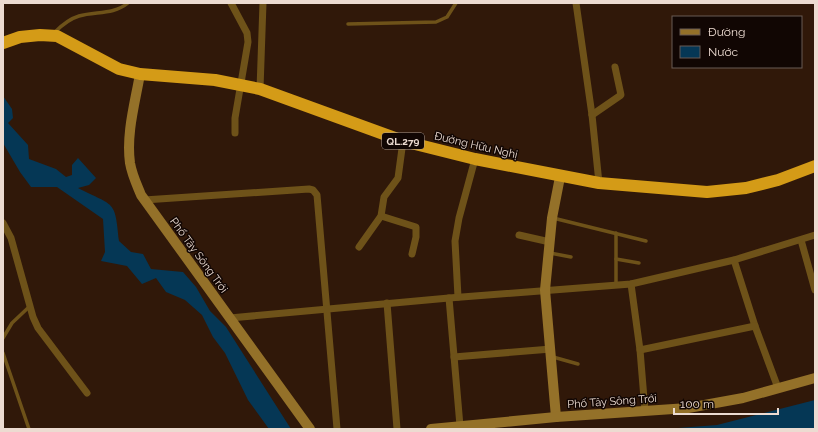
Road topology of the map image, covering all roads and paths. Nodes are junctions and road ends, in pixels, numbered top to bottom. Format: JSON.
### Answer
{"nodes":[{"id":1,"x":128,"y":3,"type":"edge"},
{"id":2,"x":231,"y":3,"type":"edge"},
{"id":3,"x":263,"y":3,"type":"edge"},
{"id":4,"x":456,"y":3,"type":"edge"},
{"id":5,"x":576,"y":3,"type":"edge"},
{"id":6,"x":348,"y":24,"type":"dead end"},
{"id":7,"x":51,"y":36,"type":"junction"},
{"id":8,"x":3,"y":43,"type":"edge"},
{"id":9,"x":615,"y":67,"type":"dead end"},
{"id":10,"x":140,"y":74,"type":"junction"},
{"id":11,"x":242,"y":86,"type":"junction"},
{"id":12,"x":260,"y":89,"type":"junction"},
{"id":13,"x":592,"y":115,"type":"junction"},
{"id":14,"x":235,"y":133,"type":"dead end"},
{"id":15,"x":403,"y":141,"type":"junction"},
{"id":16,"x":475,"y":159,"type":"junction"},
{"id":17,"x":815,"y":166,"type":"edge"},
{"id":18,"x":560,"y":177,"type":"junction"},
{"id":19,"x":598,"y":183,"type":"junction"},
{"id":20,"x":144,"y":200,"type":"junction"},
{"id":21,"x":381,"y":216,"type":"junction"},
{"id":22,"x":552,"y":218,"type":"junction"},
{"id":23,"x":3,"y":223,"type":"edge"},
{"id":24,"x":616,"y":233,"type":"junction"},
{"id":25,"x":519,"y":235,"type":"dead end"},
{"id":26,"x":815,"y":235,"type":"edge"},
{"id":27,"x":801,"y":240,"type":"junction"},
{"id":28,"x":646,"y":241,"type":"dead end"},
{"id":29,"x":359,"y":247,"type":"dead end"},
{"id":30,"x":550,"y":248,"type":"junction"},
{"id":31,"x":412,"y":254,"type":"dead end"},
{"id":32,"x":571,"y":257,"type":"dead end"},
{"id":33,"x":616,"y":259,"type":"junction"},
{"id":34,"x":734,"y":260,"type":"junction"},
{"id":35,"x":639,"y":263,"type":"dead end"},
{"id":36,"x":631,"y":284,"type":"junction"},
{"id":37,"x":616,"y":286,"type":"junction"},
{"id":38,"x":545,"y":290,"type":"junction"},
{"id":39,"x":815,"y":290,"type":"edge"},
{"id":40,"x":458,"y":297,"type":"junction"},
{"id":41,"x":449,"y":298,"type":"junction"},
{"id":42,"x":387,"y":303,"type":"junction"},
{"id":43,"x":30,"y":306,"type":"junction"},
{"id":44,"x":327,"y":308,"type":"junction"},
{"id":45,"x":230,"y":318,"type":"junction"},
{"id":46,"x":755,"y":326,"type":"junction"},
{"id":47,"x":3,"y":338,"type":"edge"},
{"id":48,"x":640,"y":350,"type":"junction"},
{"id":49,"x":3,"y":353,"type":"edge"},
{"id":50,"x":551,"y":353,"type":"junction"},
{"id":51,"x":454,"y":357,"type":"junction"},
{"id":52,"x":578,"y":364,"type":"dead end"},
{"id":53,"x":815,"y":378,"type":"edge"},
{"id":54,"x":778,"y":388,"type":"junction"},
{"id":55,"x":86,"y":393,"type":"dead end"},
{"id":56,"x":645,"y":411,"type":"junction"},
{"id":57,"x":556,"y":417,"type":"junction"},
{"id":58,"x":460,"y":426,"type":"junction"},
{"id":59,"x":29,"y":429,"type":"edge"},
{"id":60,"x":310,"y":429,"type":"edge"},
{"id":61,"x":337,"y":429,"type":"edge"},
{"id":62,"x":397,"y":429,"type":"edge"},
{"id":63,"x":430,"y":429,"type":"edge"}],
"edges":[{"from":1,"to":7,"type":"lane"},
{"from":2,"to":11,"type":"street"},
{"from":3,"to":12,"type":"street"},
{"from":4,"to":6,"type":"lane"},
{"from":5,"to":13,"type":"street"},
{"from":7,"to":8,"type":"highway","name":"Đường Hữu Nghị","number":"QL.279"},
{"from":7,"to":10,"type":"highway","name":"Đường Hữu Nghị","number":"QL.279"},
{"from":9,"to":13,"type":"street"},
{"from":10,"to":11,"type":"highway","name":"Đường Hữu Nghị","number":"QL.279"},
{"from":10,"to":20,"type":"street","name":"Phố Tây Sông Trới"},
{"from":11,"to":12,"type":"highway","name":"Đường Hữu Nghị","number":"QL.279"},
{"from":11,"to":14,"type":"street"},
{"from":12,"to":15,"type":"highway","name":"Đường Hữu Nghị","number":"QL.279"},
{"from":13,"to":19,"type":"street"},
{"from":15,"to":16,"type":"highway","name":"Đường Hữu Nghị","number":"QL.279"},
{"from":15,"to":21,"type":"street"},
{"from":16,"to":18,"type":"highway","name":"Đường Hữu Nghị","number":"QL.279"},
{"from":16,"to":40,"type":"street"},
{"from":17,"to":19,"type":"highway","name":"Đường Hữu Nghị","number":"QL.279"},
{"from":18,"to":19,"type":"highway","name":"Đường Hữu Nghị","number":"QL.279"},
{"from":18,"to":22,"type":"street"},
{"from":20,"to":44,"type":"street"},
{"from":20,"to":45,"type":"street","name":"Phố Tây Sông Trới"},
{"from":21,"to":29,"type":"street"},
{"from":21,"to":31,"type":"street"},
{"from":22,"to":24,"type":"lane"},
{"from":22,"to":30,"type":"street"},
{"from":23,"to":43,"type":"street"},
{"from":24,"to":28,"type":"lane"},
{"from":24,"to":33,"type":"lane"},
{"from":25,"to":30,"type":"street"},
{"from":26,"to":27,"type":"street"},
{"from":27,"to":34,"type":"street"},
{"from":27,"to":39,"type":"street"},
{"from":30,"to":32,"type":"lane"},
{"from":30,"to":38,"type":"street"},
{"from":33,"to":35,"type":"lane"},
{"from":33,"to":37,"type":"lane"},
{"from":34,"to":36,"type":"street"},
{"from":34,"to":46,"type":"street"},
{"from":36,"to":37,"type":"street"},
{"from":36,"to":48,"type":"street"},
{"from":37,"to":38,"type":"street"},
{"from":38,"to":40,"type":"street"},
{"from":38,"to":50,"type":"street"},
{"from":40,"to":41,"type":"street"},
{"from":41,"to":42,"type":"street"},
{"from":41,"to":51,"type":"street"},
{"from":42,"to":44,"type":"street"},
{"from":42,"to":62,"type":"street"},
{"from":43,"to":47,"type":"lane"},
{"from":43,"to":55,"type":"street"},
{"from":44,"to":45,"type":"street"},
{"from":44,"to":61,"type":"street"},
{"from":45,"to":60,"type":"street","name":"Phố Tây Sông Trới"},
{"from":46,"to":48,"type":"street"},
{"from":46,"to":54,"type":"street"},
{"from":48,"to":56,"type":"street"},
{"from":49,"to":59,"type":"lane"},
{"from":50,"to":51,"type":"street"},
{"from":50,"to":52,"type":"lane"},
{"from":50,"to":57,"type":"street"},
{"from":51,"to":58,"type":"street"},
{"from":53,"to":54,"type":"street","name":"Phố Tây Sông Trới"},
{"from":54,"to":56,"type":"street","name":"Phố Tây Sông Trới"},
{"from":56,"to":57,"type":"street","name":"Phố Tây Sông Trới"},
{"from":57,"to":58,"type":"street","name":"Phố Tây Sông Trới"},
{"from":58,"to":63,"type":"street","name":"Phố Tây Sông Trới"}]}
